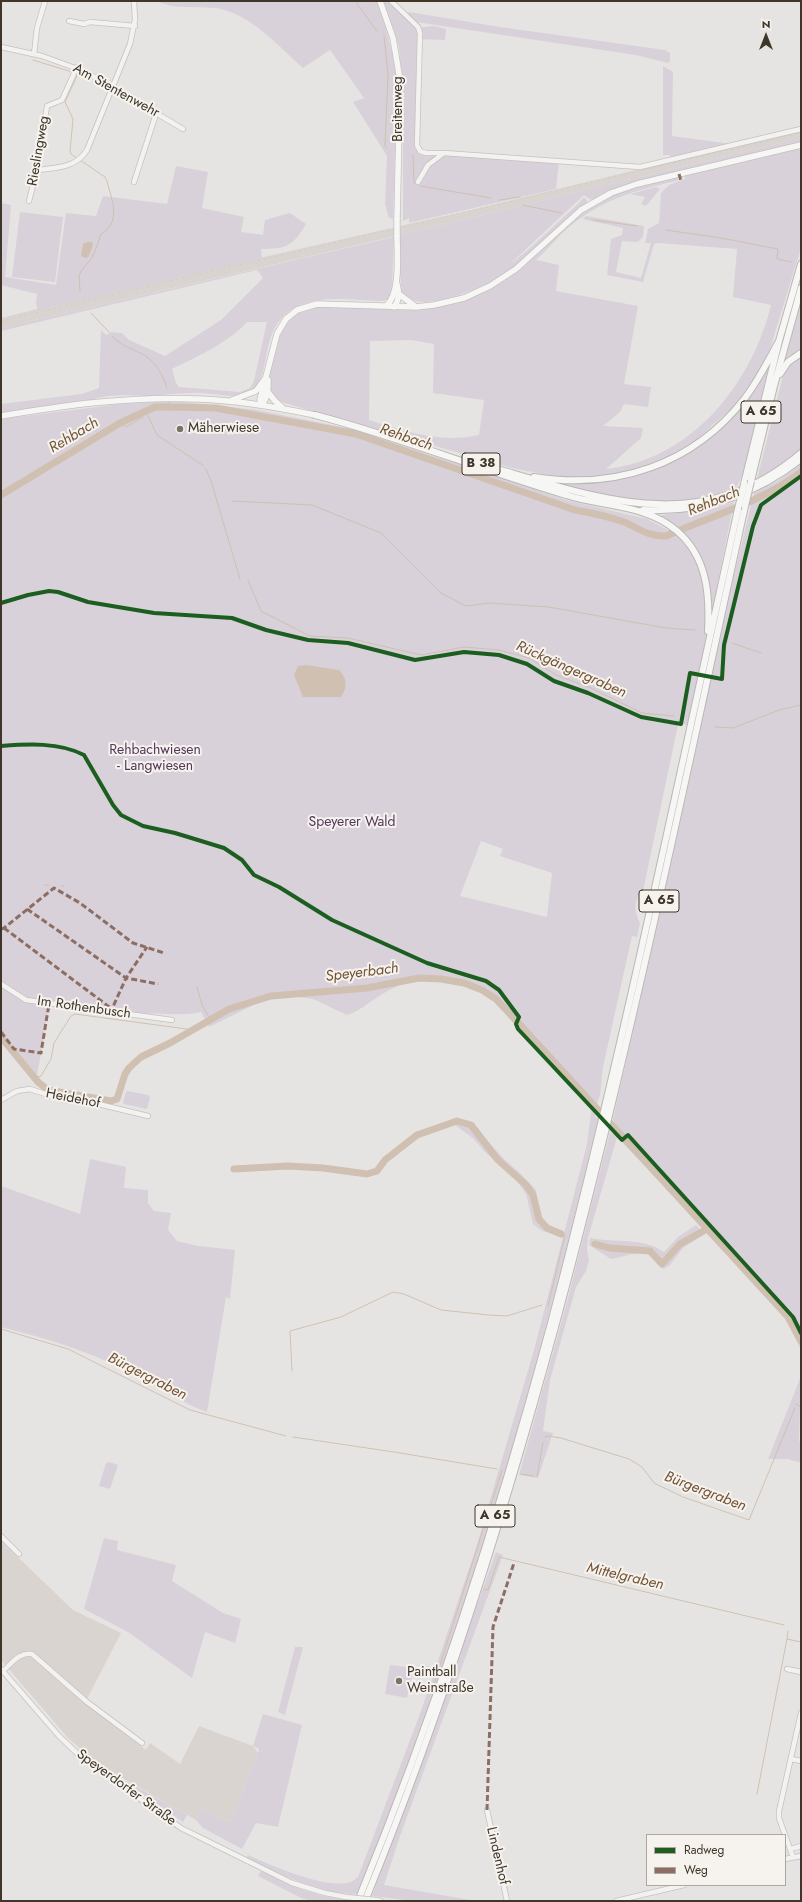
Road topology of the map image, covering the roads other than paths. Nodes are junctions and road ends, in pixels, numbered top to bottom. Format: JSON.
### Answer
{"nodes":[{"id":1,"x":45,"y":1,"type":"edge"},
{"id":2,"x":134,"y":1,"type":"edge"},
{"id":3,"x":380,"y":1,"type":"edge"},
{"id":4,"x":391,"y":1,"type":"edge"},
{"id":5,"x":69,"y":21,"type":"dead end"},
{"id":6,"x":135,"y":26,"type":"junction"},
{"id":7,"x":1,"y":47,"type":"edge"},
{"id":8,"x":34,"y":54,"type":"junction"},
{"id":9,"x":75,"y":71,"type":"junction"},
{"id":10,"x":114,"y":87,"type":"junction"},
{"id":11,"x":156,"y":114,"type":"junction"},
{"id":12,"x":183,"y":129,"type":"dead end"},
{"id":13,"x":801,"y":129,"type":"edge"},
{"id":14,"x":801,"y":145,"type":"edge"},
{"id":15,"x":444,"y":153,"type":"junction"},
{"id":16,"x":37,"y":170,"type":"junction"},
{"id":17,"x":134,"y":182,"type":"dead end"},
{"id":18,"x":418,"y":182,"type":"dead end"},
{"id":19,"x":29,"y":201,"type":"dead end"},
{"id":20,"x":801,"y":264,"type":"edge"},
{"id":21,"x":396,"y":282,"type":"junction"},
{"id":22,"x":801,"y":288,"type":"edge"},
{"id":23,"x":399,"y":294,"type":"junction"},
{"id":24,"x":392,"y":304,"type":"junction"},
{"id":25,"x":416,"y":307,"type":"junction"},
{"id":26,"x":779,"y":341,"type":"junction"},
{"id":27,"x":801,"y":353,"type":"edge"},
{"id":28,"x":268,"y":375,"type":"junction"},
{"id":29,"x":774,"y":386,"type":"junction"},
{"id":30,"x":268,"y":392,"type":"junction"},
{"id":31,"x":229,"y":401,"type":"junction"},
{"id":32,"x":262,"y":405,"type":"junction"},
{"id":33,"x":284,"y":409,"type":"junction"},
{"id":34,"x":315,"y":415,"type":"joint"},
{"id":35,"x":1,"y":416,"type":"edge"},
{"id":36,"x":425,"y":448,"type":"junction"},
{"id":37,"x":801,"y":453,"type":"edge"},
{"id":38,"x":801,"y":459,"type":"edge"},
{"id":39,"x":512,"y":473,"type":"junction"},
{"id":40,"x":629,"y":509,"type":"junction"},
{"id":41,"x":706,"y":652,"type":"junction"},
{"id":42,"x":1,"y":984,"type":"edge"},
{"id":43,"x":172,"y":1020,"type":"dead end"},
{"id":44,"x":1,"y":1100,"type":"edge"},
{"id":45,"x":148,"y":1116,"type":"dead end"},
{"id":46,"x":1,"y":1536,"type":"edge"},
{"id":47,"x":19,"y":1554,"type":"dead end"},
{"id":48,"x":788,"y":1669,"type":"dead end"},
{"id":49,"x":2,"y":1670,"type":"edge"},
{"id":50,"x":801,"y":1672,"type":"edge"},
{"id":51,"x":801,"y":1713,"type":"edge"},
{"id":52,"x":142,"y":1743,"type":"dead end"},
{"id":53,"x":791,"y":1759,"type":"junction"},
{"id":54,"x":801,"y":1761,"type":"edge"},
{"id":55,"x":487,"y":1810,"type":"dead end"},
{"id":56,"x":785,"y":1834,"type":"edge"},
{"id":57,"x":786,"y":1837,"type":"edge"},
{"id":58,"x":801,"y":1846,"type":"edge"},
{"id":59,"x":791,"y":1849,"type":"junction"},
{"id":60,"x":801,"y":1856,"type":"edge"},
{"id":61,"x":793,"y":1857,"type":"junction"},
{"id":62,"x":786,"y":1859,"type":"edge"},
{"id":63,"x":680,"y":1886,"type":"edge"},
{"id":64,"x":376,"y":1900,"type":"edge"},
{"id":65,"x":358,"y":1901,"type":"edge"},
{"id":66,"x":365,"y":1901,"type":"edge"},
{"id":67,"x":381,"y":1901,"type":"edge"},
{"id":68,"x":507,"y":1901,"type":"edge"},
{"id":69,"x":616,"y":1901,"type":"edge"}],
"edges":[{"from":1,"to":8,"type":"street"},
{"from":2,"to":6,"type":"street"},
{"from":3,"to":21,"type":"main road","name":"Breitenweg","bridge":true},
{"from":4,"to":15,"type":"street"},
{"from":5,"to":6,"type":"street"},
{"from":6,"to":10,"type":"street"},
{"from":7,"to":8,"type":"street","name":"Am Stentenwehr"},
{"from":8,"to":9,"type":"street","name":"Am Stentenwehr"},
{"from":9,"to":10,"type":"street","name":"Am Stentenwehr"},
{"from":9,"to":16,"type":"street","name":"Rieslingweg"},
{"from":10,"to":11,"type":"street","name":"Am Stentenwehr"},
{"from":10,"to":16,"type":"street"},
{"from":11,"to":12,"type":"street","name":"Am Stentenwehr"},
{"from":11,"to":17,"type":"street"},
{"from":13,"to":15,"type":"street"},
{"from":14,"to":25,"type":"main road"},
{"from":15,"to":18,"type":"street"},
{"from":16,"to":19,"type":"street","name":"Rieslingweg"},
{"from":20,"to":26,"type":"highway","number":"A 65"},
{"from":21,"to":23,"type":"main road"},
{"from":21,"to":24,"type":"main road"},
{"from":22,"to":29,"type":"highway","number":"A 65"},
{"from":23,"to":24,"type":"main road"},
{"from":23,"to":25,"type":"main road"},
{"from":24,"to":25,"type":"main road"},
{"from":24,"to":28,"type":"main road","number":"B 38"},
{"from":26,"to":39,"type":"highway"},
{"from":26,"to":41,"type":"highway","number":"A 65","bridge":true},
{"from":27,"to":29,"type":"highway"},
{"from":28,"to":30,"type":"main road","number":"B 38"},
{"from":28,"to":31,"type":"main road","number":"B 38"},
{"from":28,"to":32,"type":"main road","number":"B 38"},
{"from":29,"to":66,"type":"highway","number":"A 65","bridge":true},
{"from":30,"to":32,"type":"main road","number":"B 38"},
{"from":30,"to":33,"type":"main road"},
{"from":31,"to":32,"type":"main road","number":"B 38"},
{"from":31,"to":35,"type":"main road","number":"B 38"},
{"from":32,"to":33,"type":"main road","number":"B 38"},
{"from":33,"to":34,"type":"main road","number":"B 38"},
{"from":34,"to":36,"type":"highway","number":"B 38"},
{"from":36,"to":39,"type":"highway","number":"B 38"},
{"from":36,"to":40,"type":"highway"},
{"from":37,"to":39,"type":"highway"},
{"from":38,"to":40,"type":"highway"},
{"from":40,"to":41,"type":"highway"},
{"from":41,"to":65,"type":"highway","number":"A 65"},
{"from":42,"to":43,"type":"street","name":"Im Rothenbusch"},
{"from":44,"to":45,"type":"street","name":"Heidehof"},
{"from":46,"to":47,"type":"street"},
{"from":48,"to":50,"type":"street"},
{"from":49,"to":52,"type":"street"},
{"from":49,"to":64,"type":"street","name":"Speyerdorfer Straße","bridge":true},
{"from":51,"to":53,"type":"street"},
{"from":53,"to":54,"type":"street"},
{"from":53,"to":56,"type":"street"},
{"from":55,"to":68,"type":"street","name":"Lindenhof"},
{"from":57,"to":59,"type":"street"},
{"from":58,"to":59,"type":"street"},
{"from":59,"to":61,"type":"street"},
{"from":60,"to":61,"type":"street"},
{"from":61,"to":62,"type":"street"},
{"from":63,"to":69,"type":"street"},
{"from":64,"to":67,"type":"street","name":"Speyerdorfer Straße"}]}
